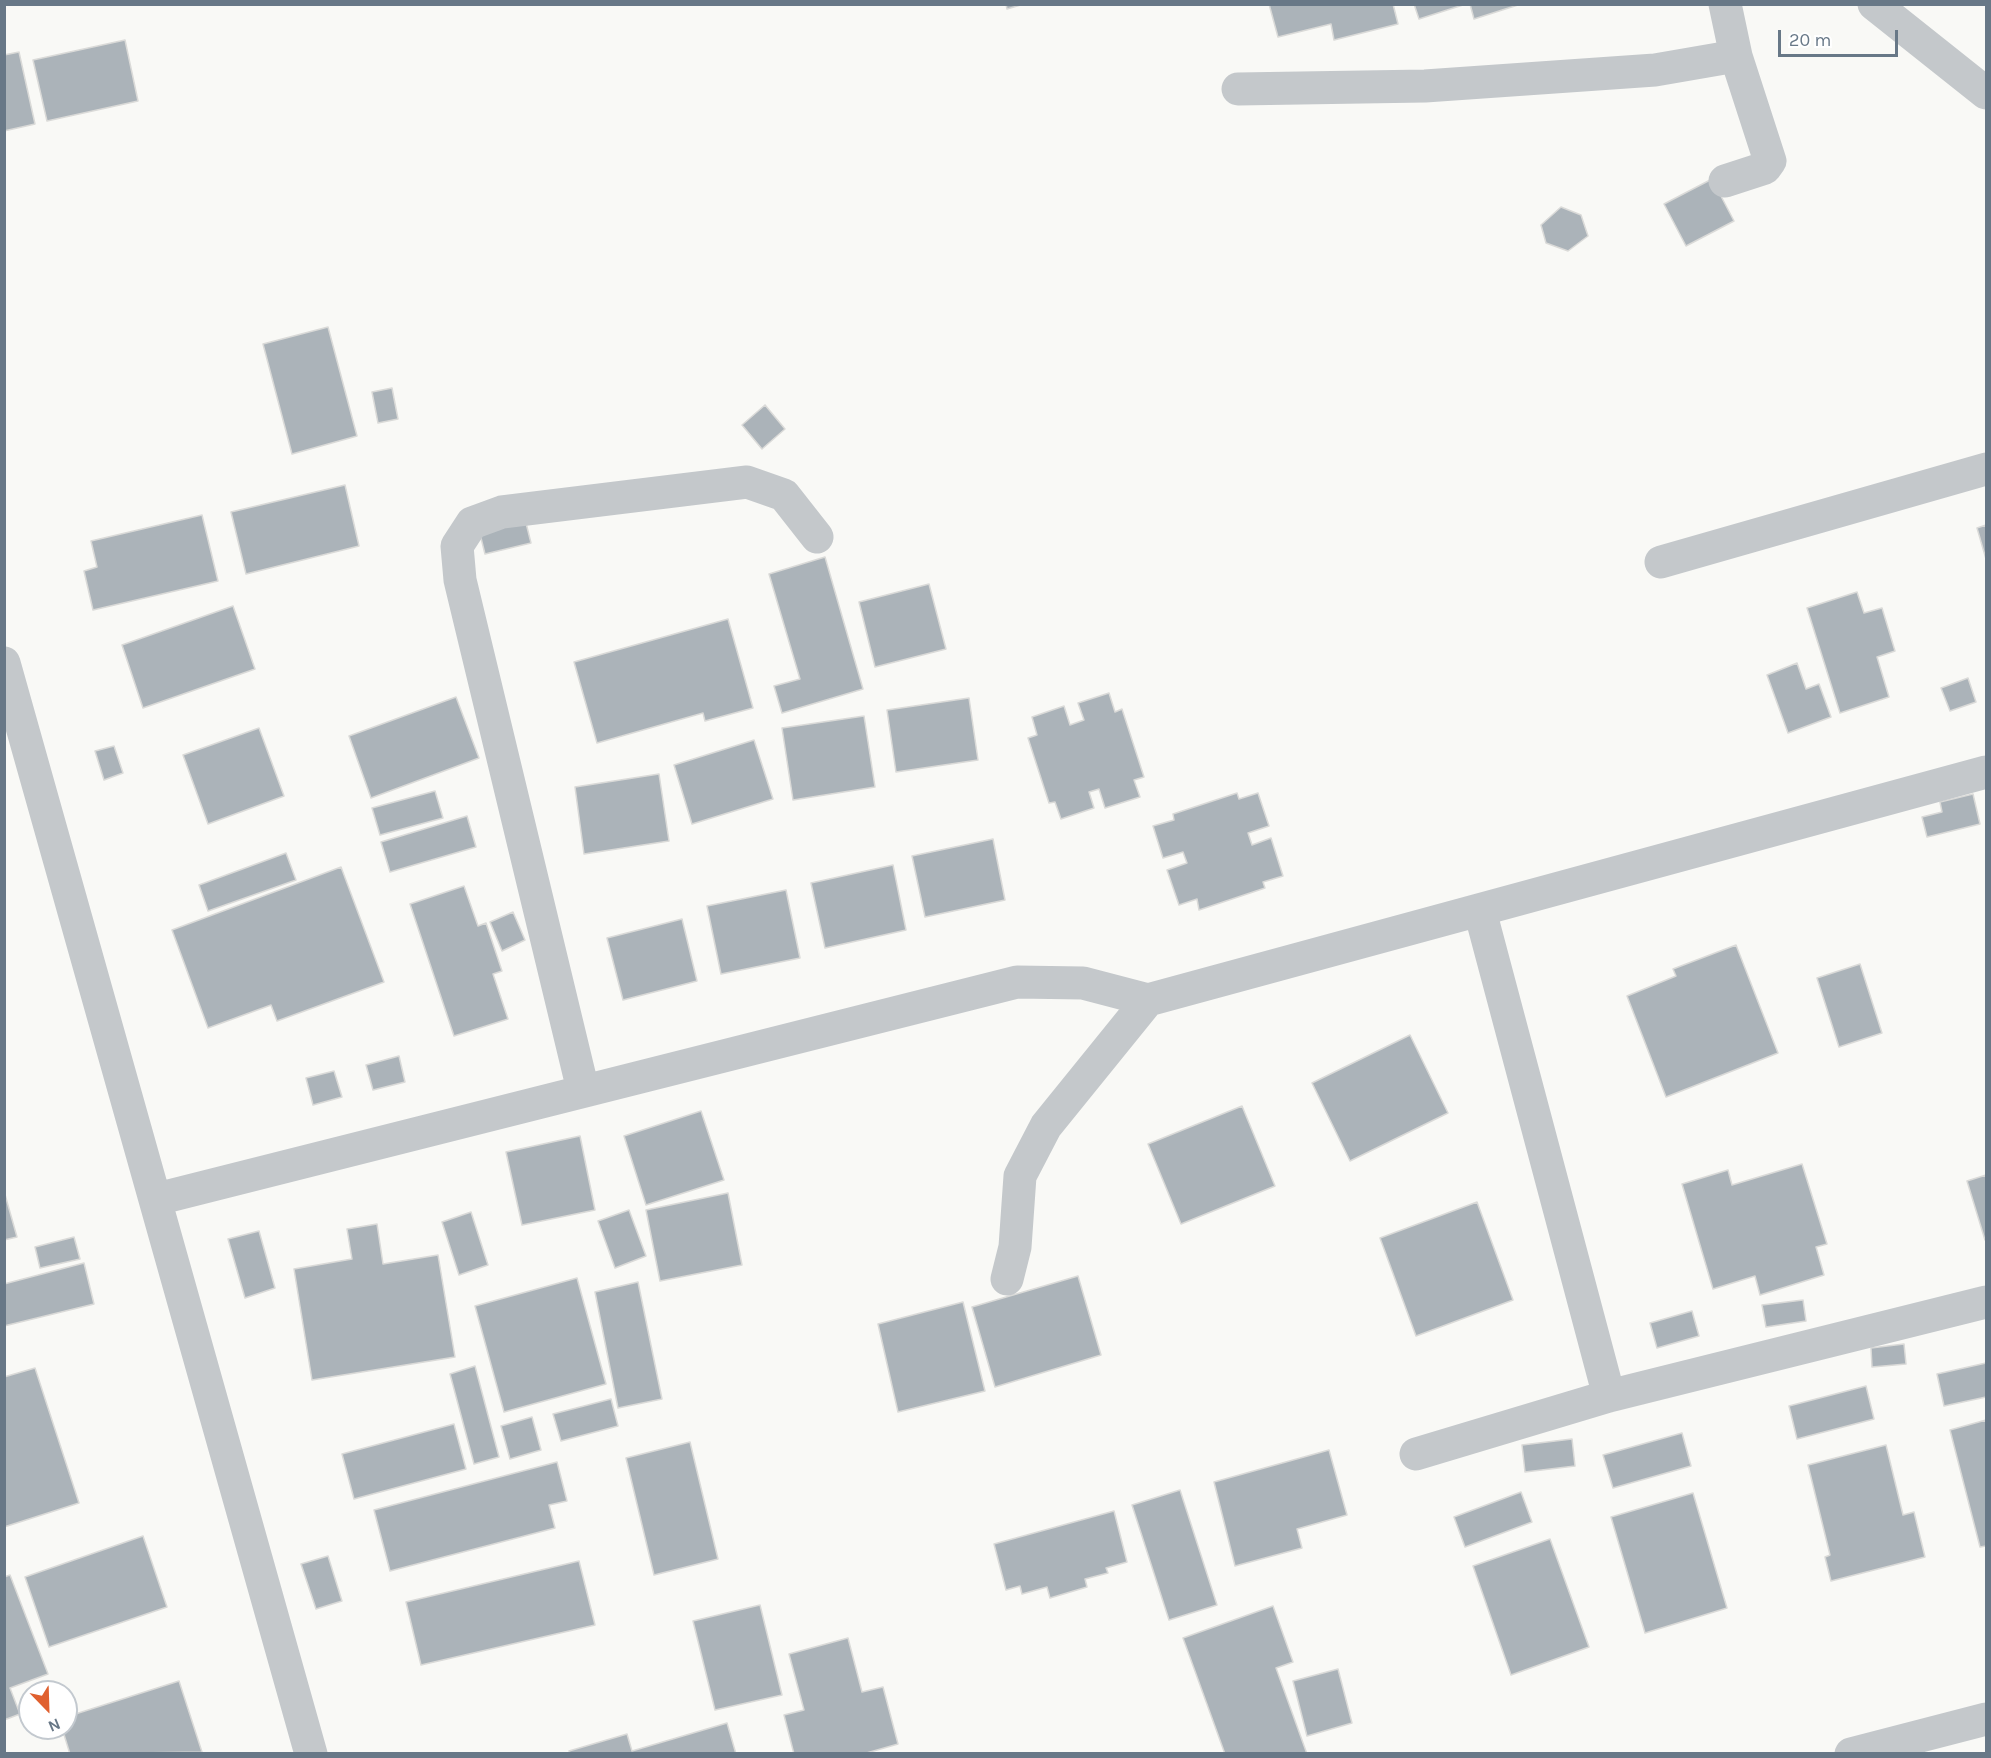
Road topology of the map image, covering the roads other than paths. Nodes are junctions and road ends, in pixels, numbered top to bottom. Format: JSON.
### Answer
{"nodes":[{"id":1,"x":1725,"y":4,"type":"edge"},
{"id":2,"x":1874,"y":4,"type":"edge"},
{"id":3,"x":1736,"y":56,"type":"junction"},
{"id":4,"x":1238,"y":89,"type":"dead end"},
{"id":5,"x":1986,"y":93,"type":"edge"},
{"id":6,"x":1725,"y":181,"type":"dead end"},
{"id":7,"x":1986,"y":469,"type":"edge"},
{"id":8,"x":817,"y":537,"type":"dead end"},
{"id":9,"x":1661,"y":562,"type":"dead end"},
{"id":10,"x":6,"y":672,"type":"edge"},
{"id":11,"x":1986,"y":772,"type":"edge"},
{"id":12,"x":1480,"y":911,"type":"junction"},
{"id":13,"x":1148,"y":1000,"type":"junction"},
{"id":14,"x":583,"y":1090,"type":"junction"},
{"id":15,"x":158,"y":1199,"type":"junction"},
{"id":16,"x":1007,"y":1279,"type":"dead end"},
{"id":17,"x":1986,"y":1302,"type":"edge"},
{"id":18,"x":1609,"y":1396,"type":"junction"},
{"id":19,"x":1416,"y":1454,"type":"dead end"},
{"id":20,"x":1986,"y":1719,"type":"edge"},
{"id":21,"x":312,"y":1754,"type":"edge"},
{"id":22,"x":1851,"y":1754,"type":"edge"}],
"edges":[{"from":1,"to":3,"type":"street"},
{"from":2,"to":5,"type":"street"},
{"from":3,"to":4,"type":"street"},
{"from":3,"to":6,"type":"street"},
{"from":7,"to":9,"type":"street"},
{"from":8,"to":14,"type":"street"},
{"from":10,"to":15,"type":"street"},
{"from":11,"to":12,"type":"street"},
{"from":12,"to":13,"type":"street"},
{"from":12,"to":18,"type":"street"},
{"from":13,"to":14,"type":"street"},
{"from":13,"to":16,"type":"street"},
{"from":14,"to":15,"type":"street"},
{"from":15,"to":21,"type":"street"},
{"from":17,"to":18,"type":"street"},
{"from":18,"to":19,"type":"street"},
{"from":20,"to":22,"type":"street"}]}
